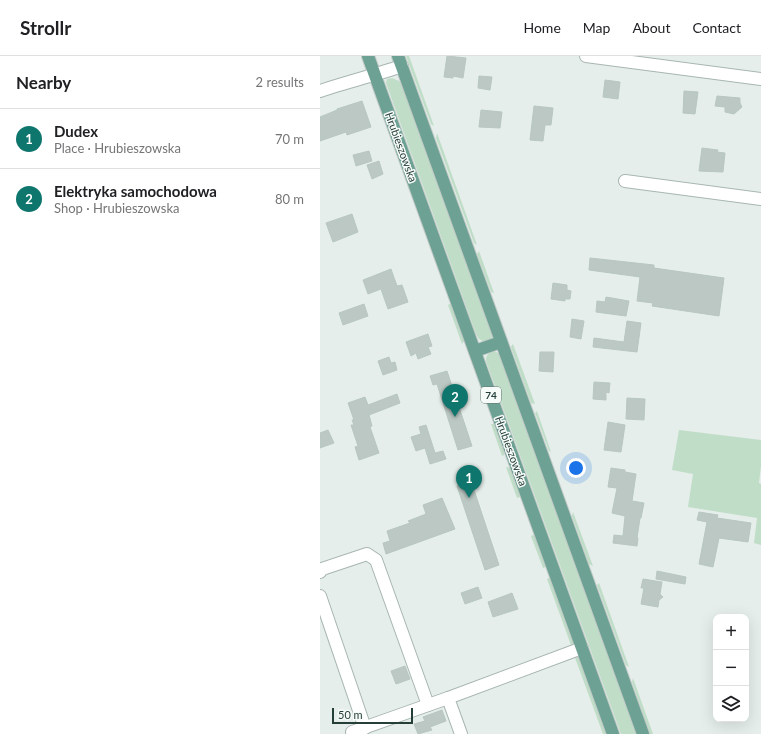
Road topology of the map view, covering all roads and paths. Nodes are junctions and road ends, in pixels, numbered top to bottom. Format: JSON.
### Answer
{"nodes":[{"id":1,"x":368,"y":56,"type":"edge"},
{"id":2,"x":586,"y":56,"type":"edge"},
{"id":3,"x":400,"y":61,"type":"edge"},
{"id":4,"x":375,"y":75,"type":"junction"},
{"id":5,"x":761,"y":79,"type":"edge"},
{"id":6,"x":320,"y":90,"type":"edge"},
{"id":7,"x":625,"y":182,"type":"dead end"},
{"id":8,"x":761,"y":199,"type":"edge"},
{"id":9,"x":501,"y":342,"type":"junction"},
{"id":10,"x":475,"y":351,"type":"junction"},
{"id":11,"x":320,"y":572,"type":"edge"},
{"id":12,"x":320,"y":596,"type":"edge"},
{"id":13,"x":582,"y":648,"type":"junction"},
{"id":14,"x":448,"y":698,"type":"junction"},
{"id":15,"x":428,"y":705,"type":"junction"},
{"id":16,"x":365,"y":728,"type":"junction"},
{"id":17,"x":352,"y":732,"type":"dead end"},
{"id":18,"x":461,"y":734,"type":"edge"},
{"id":19,"x":613,"y":734,"type":"edge"},
{"id":20,"x":643,"y":734,"type":"edge"}],
"edges":[{"from":1,"to":4,"type":"main road","name":"Hrubieszowska","number":"74"},
{"from":2,"to":5,"type":"street"},
{"from":3,"to":4,"type":"street"},
{"from":3,"to":9,"type":"main road","number":"74"},
{"from":4,"to":6,"type":"street"},
{"from":4,"to":10,"type":"main road","name":"Hrubieszowska","number":"74"},
{"from":7,"to":8,"type":"street"},
{"from":9,"to":10,"type":"main road"},
{"from":9,"to":20,"type":"main road","number":"74"},
{"from":10,"to":13,"type":"main road","name":"Hrubieszowska","number":"74"},
{"from":11,"to":15,"type":"street"},
{"from":12,"to":16,"type":"street"},
{"from":13,"to":14,"type":"street"},
{"from":13,"to":19,"type":"main road","name":"Hrubieszowska","number":"74"},
{"from":14,"to":15,"type":"street"},
{"from":14,"to":18,"type":"street"},
{"from":15,"to":16,"type":"street"},
{"from":16,"to":17,"type":"street"}]}
